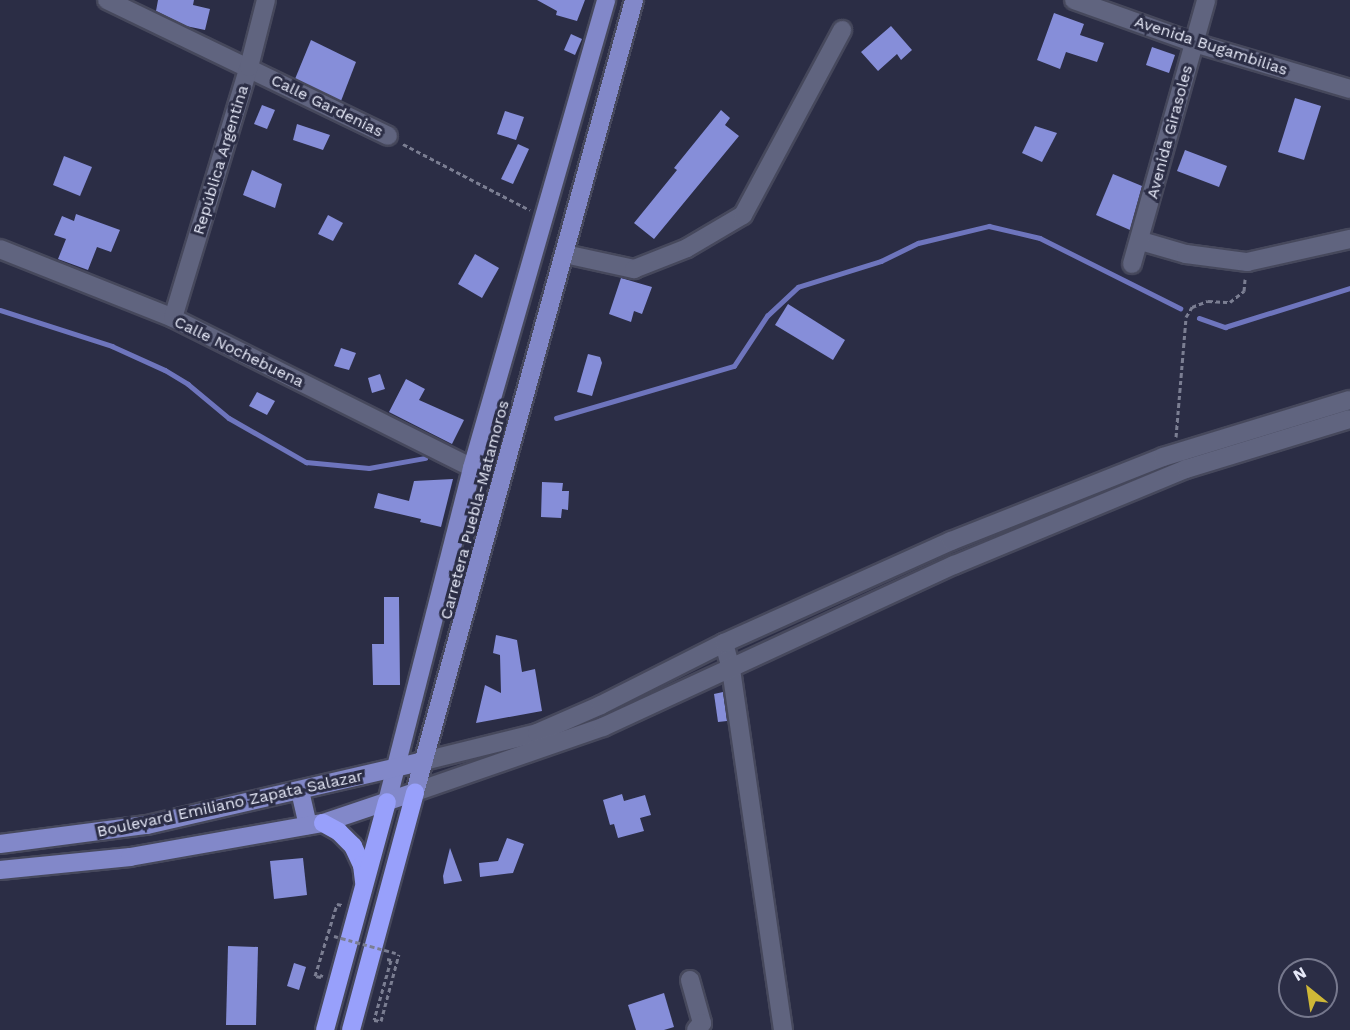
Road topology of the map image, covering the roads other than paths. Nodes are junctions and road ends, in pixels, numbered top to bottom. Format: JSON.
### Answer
{"nodes":[{"id":1,"x":107,"y":0,"type":"edge"},
{"id":2,"x":266,"y":0,"type":"edge"},
{"id":3,"x":606,"y":0,"type":"edge"},
{"id":4,"x":633,"y":0,"type":"edge"},
{"id":5,"x":1074,"y":0,"type":"edge"},
{"id":6,"x":1206,"y":0,"type":"edge"},
{"id":7,"x":842,"y":30,"type":"dead end"},
{"id":8,"x":1194,"y":43,"type":"junction"},
{"id":9,"x":249,"y":67,"type":"junction"},
{"id":10,"x":1350,"y":89,"type":"edge"},
{"id":11,"x":388,"y":136,"type":"road end"},
{"id":12,"x":1350,"y":239,"type":"edge"},
{"id":13,"x":1141,"y":240,"type":"junction"},
{"id":14,"x":0,"y":249,"type":"edge"},
{"id":15,"x":565,"y":254,"type":"junction"},
{"id":16,"x":1132,"y":264,"type":"dead end"},
{"id":17,"x":173,"y":318,"type":"junction"},
{"id":18,"x":1350,"y":400,"type":"edge"},
{"id":19,"x":1350,"y":419,"type":"edge"},
{"id":20,"x":472,"y":468,"type":"junction"},
{"id":21,"x":724,"y":643,"type":"junction"},
{"id":22,"x":731,"y":669,"type":"junction"},
{"id":23,"x":495,"y":743,"type":"junction"},
{"id":24,"x":424,"y":761,"type":"junction"},
{"id":25,"x":502,"y":764,"type":"junction"},
{"id":26,"x":393,"y":769,"type":"junction"},
{"id":27,"x":300,"y":791,"type":"junction"},
{"id":28,"x":415,"y":792,"type":"junction"},
{"id":29,"x":387,"y":802,"type":"junction"},
{"id":30,"x":316,"y":824,"type":"junction"},
{"id":31,"x":0,"y":844,"type":"edge"},
{"id":32,"x":0,"y":870,"type":"edge"},
{"id":33,"x":364,"y":886,"type":"junction"},
{"id":34,"x":690,"y":980,"type":"dead end"},
{"id":35,"x":325,"y":1030,"type":"edge"},
{"id":36,"x":351,"y":1030,"type":"edge"},
{"id":37,"x":696,"y":1030,"type":"edge"},
{"id":38,"x":783,"y":1030,"type":"edge"}],
"edges":[{"from":1,"to":9,"type":"street","name":"Calle Gardenias"},
{"from":2,"to":9,"type":"street","name":"República Argentina"},
{"from":3,"to":20,"type":"main road","name":"Carretera Puebla-Matamoros"},
{"from":4,"to":15,"type":"main road","name":"Carretera Puebla-Matamoros"},
{"from":5,"to":8,"type":"street","name":"Avenida Bugambilias"},
{"from":6,"to":8,"type":"street","name":"Avenida Girasoles"},
{"from":7,"to":15,"type":"street"},
{"from":8,"to":10,"type":"street","name":"Avenida Bugambilias"},
{"from":8,"to":13,"type":"street","name":"Avenida Girasoles"},
{"from":9,"to":11,"type":"street","name":"Calle Gardenias"},
{"from":9,"to":17,"type":"street","name":"República Argentina"},
{"from":12,"to":13,"type":"street"},
{"from":13,"to":16,"type":"street","name":"Avenida Girasoles"},
{"from":14,"to":17,"type":"street","name":"Calle Nochebuena"},
{"from":15,"to":24,"type":"main road","name":"Carretera Puebla-Matamoros"},
{"from":17,"to":20,"type":"street","name":"Calle Nochebuena"},
{"from":18,"to":21,"type":"street"},
{"from":19,"to":22,"type":"street"},
{"from":20,"to":26,"type":"main road","name":"Carretera Puebla-Matamoros"},
{"from":21,"to":22,"type":"street"},
{"from":21,"to":23,"type":"street"},
{"from":22,"to":25,"type":"street"},
{"from":22,"to":38,"type":"street"},
{"from":23,"to":24,"type":"street"},
{"from":23,"to":25,"type":"street"},
{"from":24,"to":26,"type":"main road","name":"Boulevard Emiliano Zapata Salazar"},
{"from":24,"to":28,"type":"main road","name":"Carretera Puebla-Matamoros"},
{"from":25,"to":28,"type":"street"},
{"from":26,"to":27,"type":"main road","name":"Boulevard Emiliano Zapata Salazar"},
{"from":26,"to":29,"type":"main road","name":"Carretera Puebla-Matamoros"},
{"from":27,"to":30,"type":"main road"},
{"from":27,"to":31,"type":"main road","name":"Boulevard Emiliano Zapata Salazar"},
{"from":28,"to":29,"type":"main road","name":"Boulevard Emiliano Zapata Salazar"},
{"from":28,"to":36,"type":"highway","name":"Carretera Puebla-Matamoros"},
{"from":29,"to":30,"type":"main road","name":"Boulevard Emiliano Zapata Salazar"},
{"from":29,"to":33,"type":"highway","name":"Carretera Puebla-Matamoros"},
{"from":30,"to":32,"type":"main road","name":"Boulevard Emiliano Zapata Salazar"},
{"from":30,"to":33,"type":"highway"},
{"from":33,"to":35,"type":"highway","name":"Carretera Puebla-Matamoros"},
{"from":34,"to":37,"type":"street"}]}
